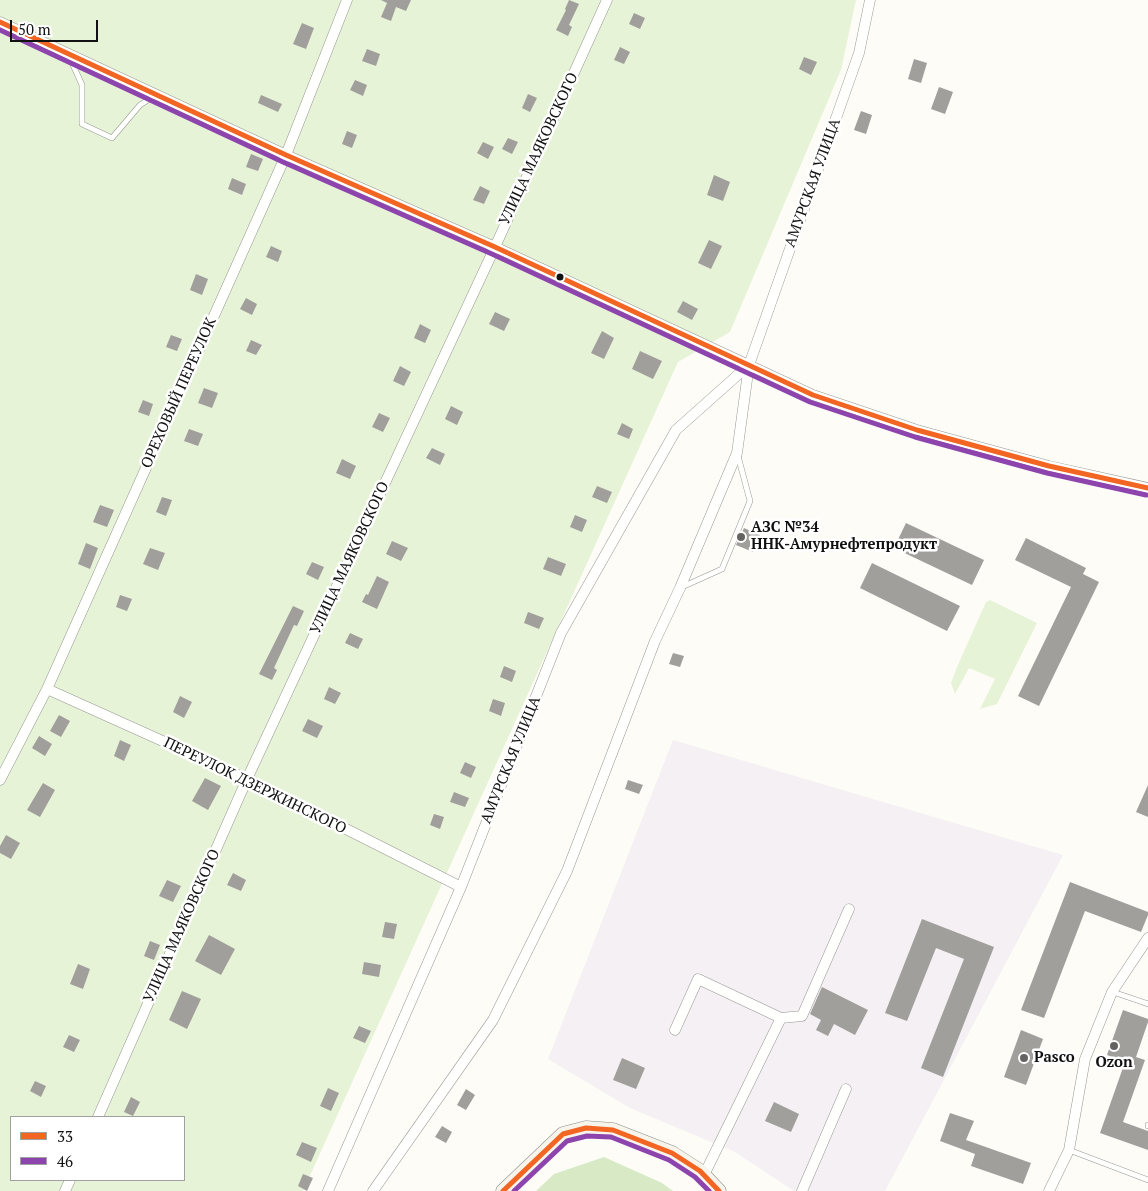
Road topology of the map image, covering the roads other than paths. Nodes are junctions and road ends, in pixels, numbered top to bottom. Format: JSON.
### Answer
{"nodes":[{"id":1,"x":347,"y":0,"type":"edge"},
{"id":2,"x":608,"y":0,"type":"edge"},
{"id":3,"x":870,"y":0,"type":"edge"},
{"id":4,"x":0,"y":22,"type":"edge"},
{"id":5,"x":67,"y":53,"type":"junction"},
{"id":6,"x":156,"y":94,"type":"junction"},
{"id":7,"x":286,"y":154,"type":"junction"},
{"id":8,"x":495,"y":247,"type":"junction"},
{"id":9,"x":748,"y":365,"type":"junction"},
{"id":10,"x":737,"y":453,"type":"junction"},
{"id":11,"x":1148,"y":488,"type":"edge"},
{"id":12,"x":680,"y":588,"type":"junction"},
{"id":13,"x":47,"y":689,"type":"junction"},
{"id":14,"x":247,"y":779,"type":"junction"},
{"id":15,"x":0,"y":780,"type":"edge"},
{"id":16,"x":461,"y":887,"type":"junction"},
{"id":17,"x":849,"y":909,"type":"dead end"},
{"id":18,"x":1148,"y":938,"type":"edge"},
{"id":19,"x":1112,"y":992,"type":"junction"},
{"id":20,"x":1148,"y":1004,"type":"edge"},
{"id":21,"x":780,"y":1018,"type":"junction"},
{"id":22,"x":675,"y":1030,"type":"dead end"},
{"id":23,"x":846,"y":1089,"type":"dead end"},
{"id":24,"x":98,"y":1116,"type":"edge"},
{"id":25,"x":1069,"y":1150,"type":"junction"},
{"id":26,"x":704,"y":1175,"type":"junction"},
{"id":27,"x":1148,"y":1180,"type":"edge"},
{"id":28,"x":328,"y":1191,"type":"edge"},
{"id":29,"x":373,"y":1191,"type":"edge"},
{"id":30,"x":503,"y":1191,"type":"edge"},
{"id":31,"x":718,"y":1191,"type":"edge"},
{"id":32,"x":802,"y":1191,"type":"edge"},
{"id":33,"x":1049,"y":1191,"type":"edge"}],
"edges":[{"from":1,"to":7,"type":"street","name":"ОРЕХОВЫЙ ПЕРЕУЛОК"},
{"from":2,"to":8,"type":"street","name":"УЛИЦА МАЯКОВСКОГО"},
{"from":3,"to":9,"type":"street","name":"АМУРСКАЯ УЛИЦА"},
{"from":4,"to":5,"type":"street"},
{"from":5,"to":6,"type":"street"},
{"from":5,"to":6,"type":"lane"},
{"from":6,"to":7,"type":"street"},
{"from":7,"to":8,"type":"street"},
{"from":7,"to":13,"type":"street","name":"ОРЕХОВЫЙ ПЕРЕУЛОК"},
{"from":8,"to":9,"type":"street"},
{"from":8,"to":14,"type":"street","name":"УЛИЦА МАЯКОВСКОГО"},
{"from":9,"to":10,"type":"street","name":"АМУРСКАЯ УЛИЦА"},
{"from":9,"to":11,"type":"street"},
{"from":9,"to":16,"type":"street","name":"АМУРСКАЯ УЛИЦА"},
{"from":10,"to":12,"type":"street","name":"АМУРСКАЯ УЛИЦА"},
{"from":10,"to":12,"type":"lane"},
{"from":12,"to":29,"type":"street","name":"АМУРСКАЯ УЛИЦА"},
{"from":13,"to":14,"type":"street","name":"ПЕРЕУЛОК ДЗЕРЖИНСКОГО"},
{"from":13,"to":15,"type":"street","name":"ОРЕХОВЫЙ ПЕРЕУЛОК"},
{"from":14,"to":16,"type":"street","name":"ПЕРЕУЛОК ДЗЕРЖИНСКОГО"},
{"from":14,"to":24,"type":"street","name":"УЛИЦА МАЯКОВСКОГО"},
{"from":16,"to":28,"type":"street","name":"АМУРСКАЯ УЛИЦА"},
{"from":17,"to":21,"type":"street"},
{"from":18,"to":19,"type":"street"},
{"from":19,"to":20,"type":"lane"},
{"from":19,"to":25,"type":"street"},
{"from":21,"to":22,"type":"street"},
{"from":21,"to":26,"type":"street"},
{"from":23,"to":32,"type":"street"},
{"from":25,"to":27,"type":"lane"},
{"from":25,"to":33,"type":"street"},
{"from":26,"to":30,"type":"main road"},
{"from":26,"to":31,"type":"main road"}]}
